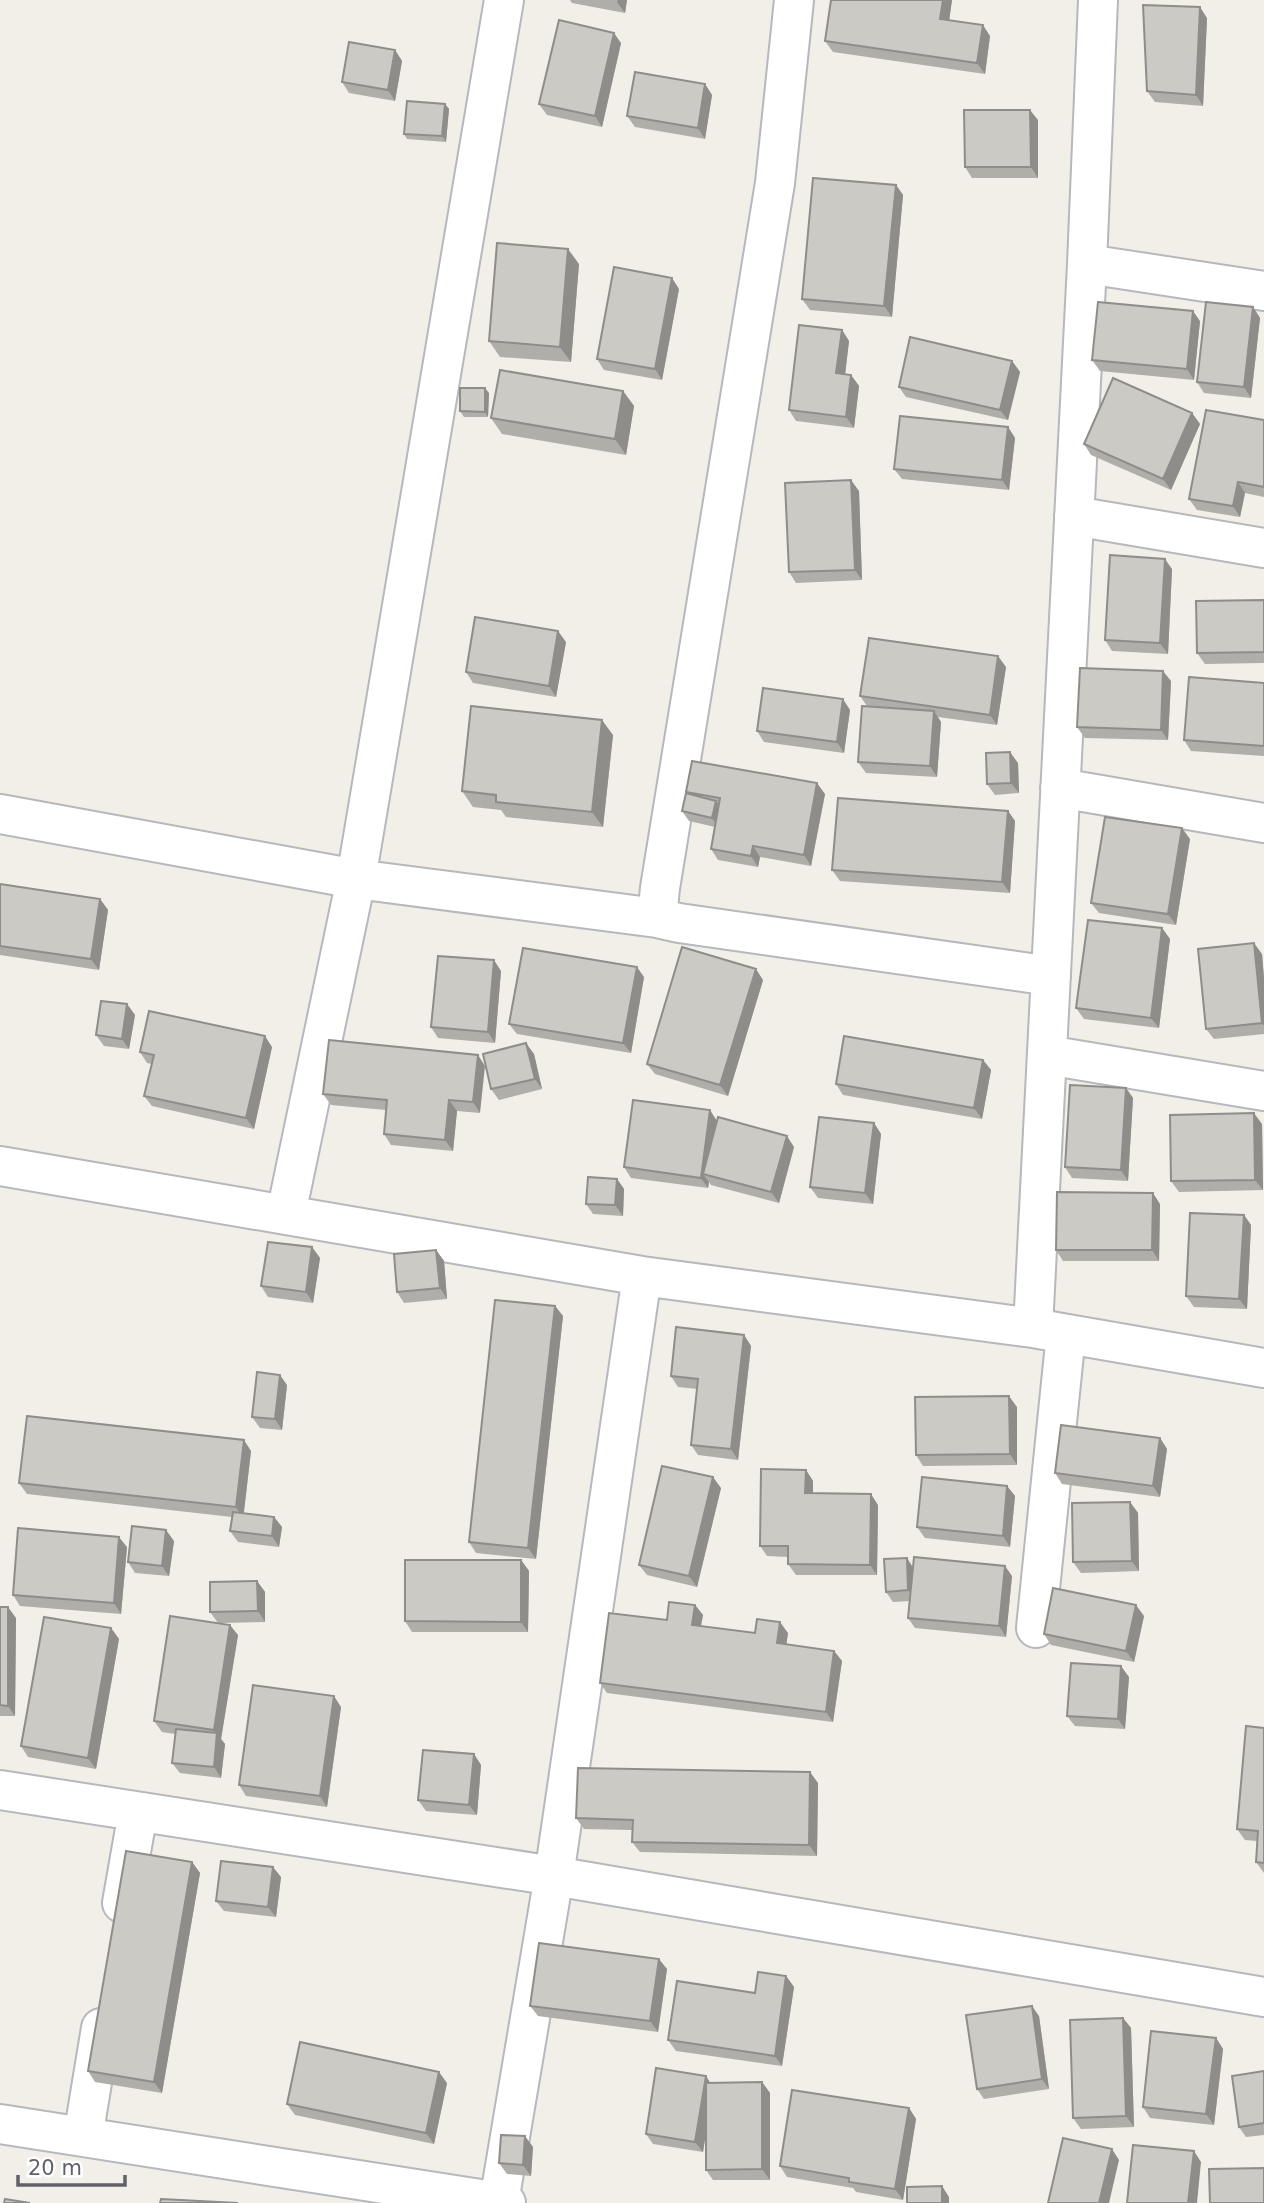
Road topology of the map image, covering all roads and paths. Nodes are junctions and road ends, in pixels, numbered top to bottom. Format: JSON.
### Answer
{"nodes":[{"id":1,"x":503,"y":0,"type":"edge"},
{"id":2,"x":794,"y":0,"type":"edge"},
{"id":3,"x":1098,"y":0,"type":"edge"},
{"id":4,"x":1087,"y":264,"type":"junction"},
{"id":5,"x":1264,"y":291,"type":"edge"},
{"id":6,"x":1074,"y":516,"type":"junction"},
{"id":7,"x":1264,"y":548,"type":"edge"},
{"id":8,"x":1060,"y":788,"type":"junction"},
{"id":9,"x":0,"y":814,"type":"edge"},
{"id":10,"x":1264,"y":823,"type":"edge"},
{"id":11,"x":356,"y":879,"type":"junction"},
{"id":12,"x":657,"y":918,"type":"junction"},
{"id":13,"x":1051,"y":976,"type":"junction"},
{"id":14,"x":1047,"y":1055,"type":"junction"},
{"id":15,"x":1264,"y":1091,"type":"edge"},
{"id":16,"x":0,"y":1166,"type":"edge"},
{"id":17,"x":286,"y":1214,"type":"junction"},
{"id":18,"x":642,"y":1276,"type":"junction"},
{"id":19,"x":1049,"y":1331,"type":"junction"},
{"id":20,"x":1264,"y":1368,"type":"edge"},
{"id":21,"x":1036,"y":1628,"type":"dead end"},
{"id":22,"x":0,"y":1790,"type":"edge"},
{"id":23,"x":138,"y":1812,"type":"junction"},
{"id":24,"x":554,"y":1876,"type":"junction"},
{"id":25,"x":117,"y":1934,"type":"edge"},
{"id":26,"x":108,"y":1988,"type":"edge"},
{"id":27,"x":1264,"y":1997,"type":"edge"},
{"id":28,"x":0,"y":2124,"type":"edge"},
{"id":29,"x":83,"y":2137,"type":"junction"},
{"id":30,"x":502,"y":2202,"type":"edge"}],
"edges":[{"from":1,"to":11,"type":"street"},
{"from":2,"to":12,"type":"street"},
{"from":3,"to":4,"type":"street"},
{"from":4,"to":5,"type":"street"},
{"from":4,"to":6,"type":"street"},
{"from":6,"to":7,"type":"street"},
{"from":6,"to":8,"type":"street"},
{"from":8,"to":10,"type":"street"},
{"from":8,"to":13,"type":"street"},
{"from":9,"to":11,"type":"street"},
{"from":11,"to":12,"type":"street"},
{"from":11,"to":17,"type":"street"},
{"from":12,"to":13,"type":"street"},
{"from":13,"to":14,"type":"street"},
{"from":14,"to":15,"type":"street"},
{"from":14,"to":19,"type":"street"},
{"from":16,"to":17,"type":"street"},
{"from":17,"to":18,"type":"street"},
{"from":18,"to":19,"type":"street"},
{"from":18,"to":24,"type":"street"},
{"from":19,"to":20,"type":"street"},
{"from":19,"to":21,"type":"street"},
{"from":22,"to":23,"type":"street"},
{"from":23,"to":24,"type":"street"},
{"from":23,"to":25,"type":"street"},
{"from":24,"to":27,"type":"street"},
{"from":24,"to":30,"type":"street"},
{"from":26,"to":29,"type":"street"},
{"from":28,"to":29,"type":"street"},
{"from":29,"to":30,"type":"street"}]}
